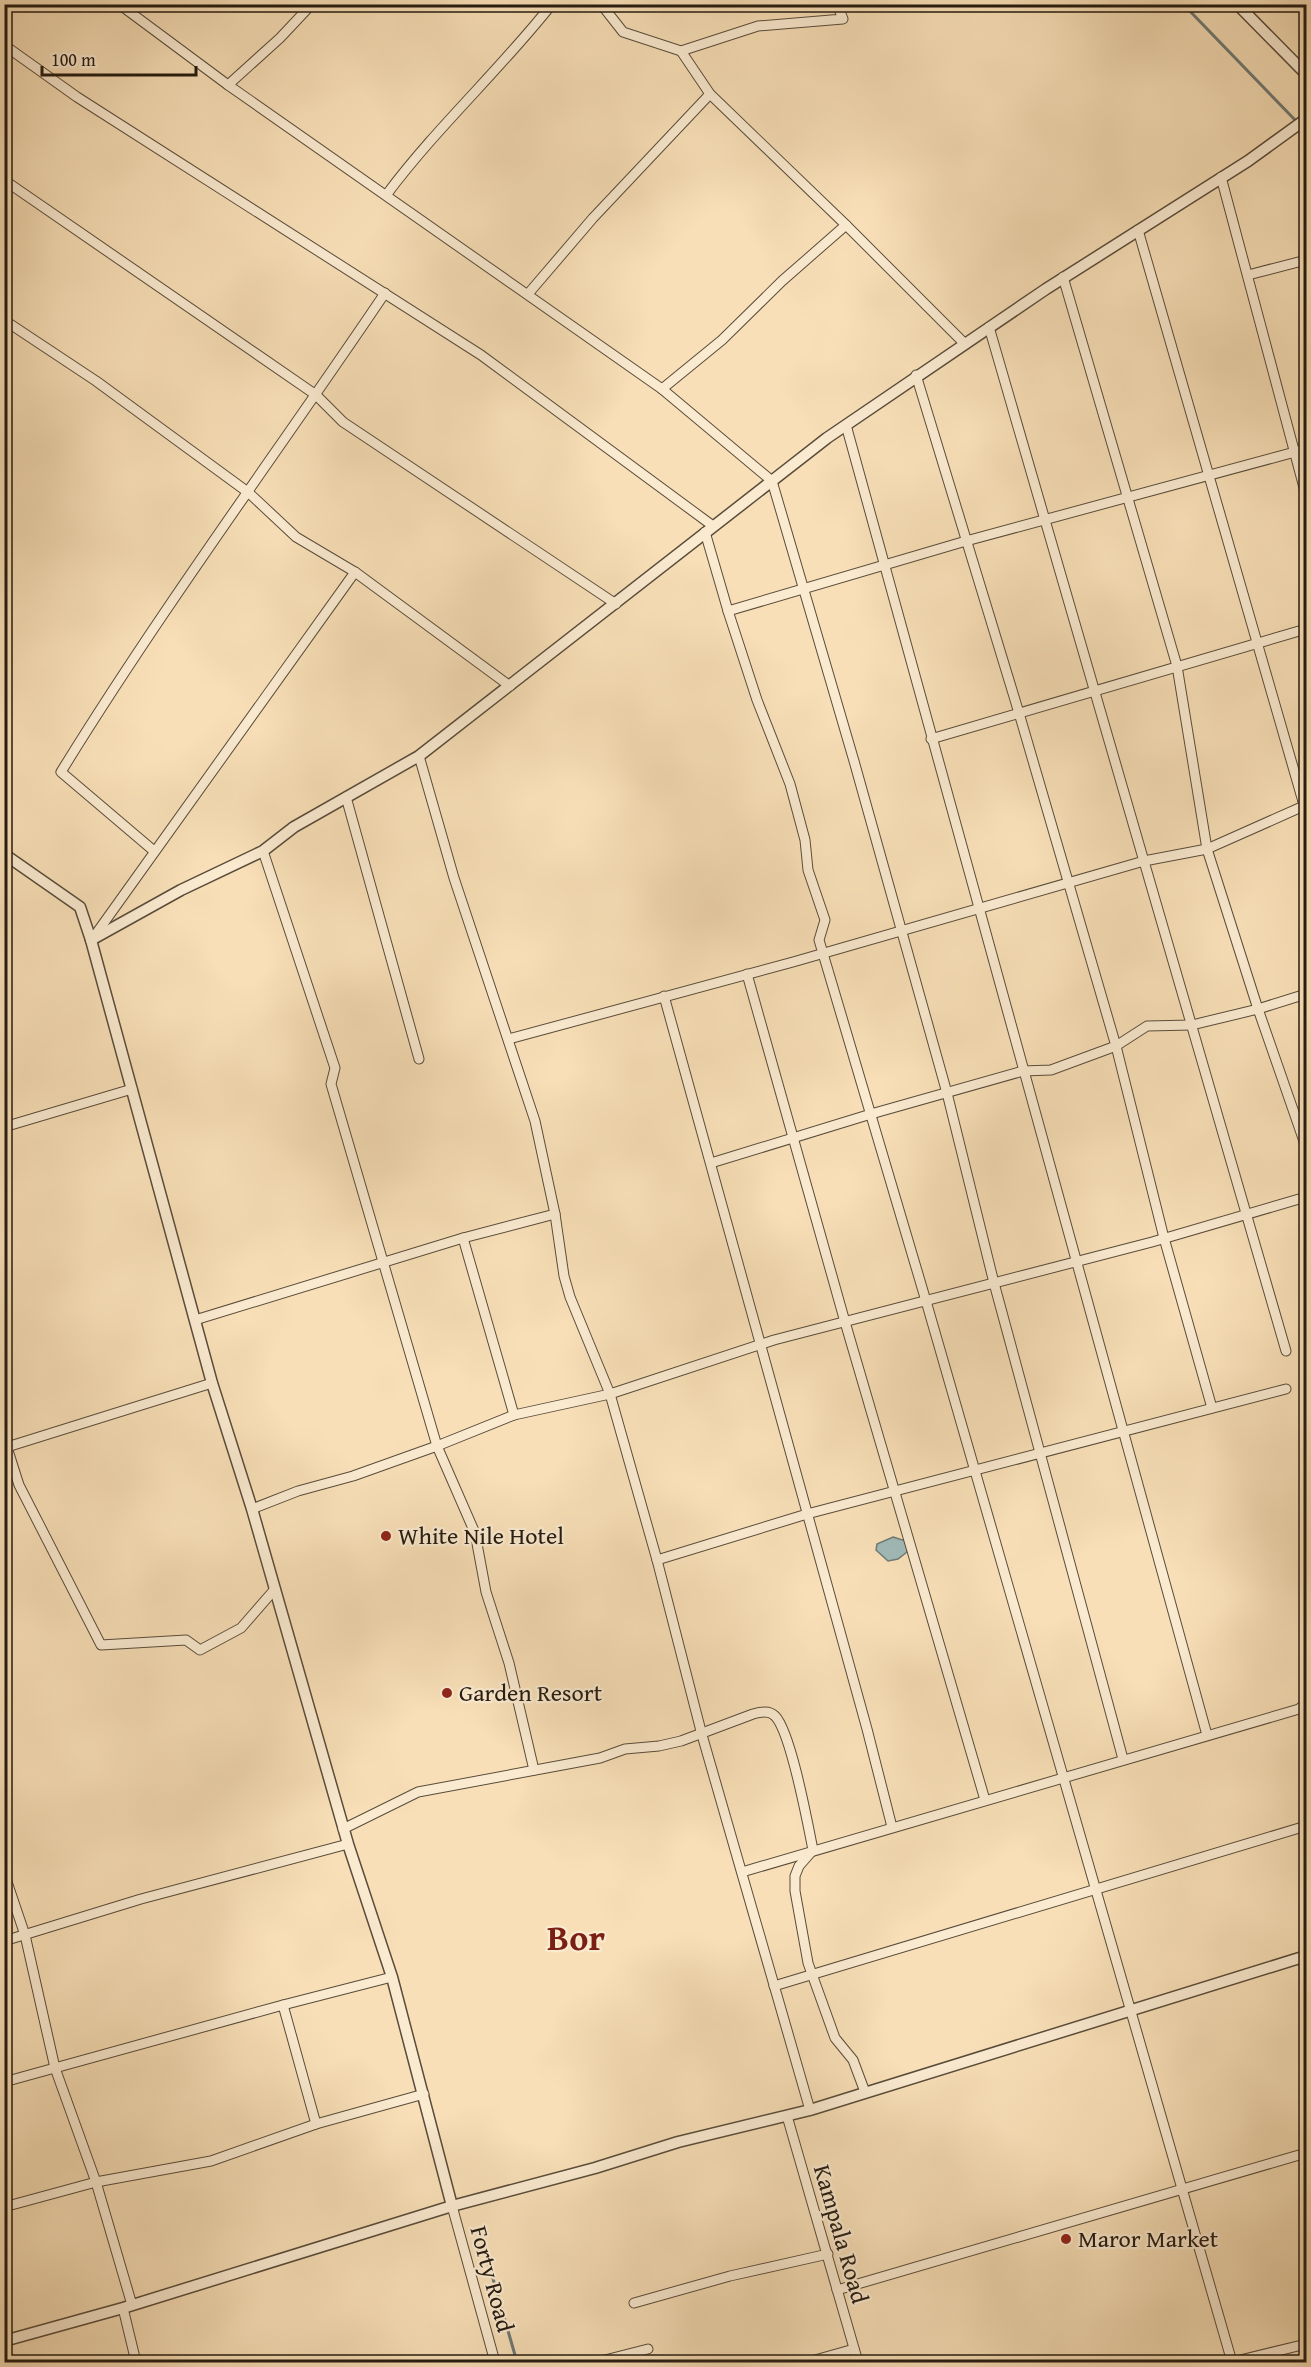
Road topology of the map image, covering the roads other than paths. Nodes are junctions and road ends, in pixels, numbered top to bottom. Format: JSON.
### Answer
{"nodes":[{"id":1,"x":119,"y":4,"type":"edge"},
{"id":2,"x":312,"y":4,"type":"edge"},
{"id":3,"x":552,"y":4,"type":"edge"},
{"id":4,"x":601,"y":4,"type":"edge"},
{"id":5,"x":837,"y":4,"type":"edge"},
{"id":6,"x":1237,"y":4,"type":"edge"},
{"id":7,"x":4,"y":45,"type":"edge"},
{"id":8,"x":681,"y":51,"type":"junction"},
{"id":9,"x":1306,"y":74,"type":"edge"},
{"id":10,"x":228,"y":85,"type":"junction"},
{"id":11,"x":710,"y":94,"type":"junction"},
{"id":12,"x":1306,"y":119,"type":"edge"},
{"id":13,"x":1221,"y":177,"type":"junction"},
{"id":14,"x":4,"y":180,"type":"edge"},
{"id":15,"x":387,"y":194,"type":"junction"},
{"id":16,"x":846,"y":225,"type":"junction"},
{"id":17,"x":1138,"y":230,"type":"junction"},
{"id":18,"x":1306,"y":260,"type":"edge"},
{"id":19,"x":1248,"y":275,"type":"junction"},
{"id":20,"x":1063,"y":277,"type":"junction"},
{"id":21,"x":385,"y":293,"type":"junction"},
{"id":22,"x":528,"y":294,"type":"junction"},
{"id":23,"x":4,"y":320,"type":"edge"},
{"id":24,"x":989,"y":327,"type":"junction"},
{"id":25,"x":964,"y":343,"type":"junction"},
{"id":26,"x":916,"y":375,"type":"junction"},
{"id":27,"x":662,"y":389,"type":"junction"},
{"id":28,"x":316,"y":395,"type":"junction"},
{"id":29,"x":846,"y":425,"type":"junction"},
{"id":30,"x":1306,"y":449,"type":"edge"},
{"id":31,"x":1295,"y":452,"type":"junction"},
{"id":32,"x":1209,"y":475,"type":"junction"},
{"id":33,"x":772,"y":481,"type":"junction"},
{"id":34,"x":249,"y":493,"type":"junction"},
{"id":35,"x":1306,"y":495,"type":"edge"},
{"id":36,"x":1127,"y":497,"type":"junction"},
{"id":37,"x":1044,"y":519,"type":"junction"},
{"id":38,"x":709,"y":529,"type":"junction"},
{"id":39,"x":966,"y":541,"type":"junction"},
{"id":40,"x":884,"y":564,"type":"junction"},
{"id":41,"x":355,"y":572,"type":"junction"},
{"id":42,"x":804,"y":590,"type":"junction"},
{"id":43,"x":616,"y":604,"type":"junction"},
{"id":44,"x":728,"y":611,"type":"junction"},
{"id":45,"x":1306,"y":630,"type":"edge"},
{"id":46,"x":1258,"y":644,"type":"junction"},
{"id":47,"x":1177,"y":666,"type":"junction"},
{"id":48,"x":510,"y":686,"type":"junction"},
{"id":49,"x":1094,"y":691,"type":"junction"},
{"id":50,"x":1019,"y":713,"type":"junction"},
{"id":51,"x":932,"y":738,"type":"junction"},
{"id":52,"x":419,"y":756,"type":"junction"},
{"id":53,"x":346,"y":797,"type":"junction"},
{"id":54,"x":1306,"y":808,"type":"edge"},
{"id":55,"x":1207,"y":849,"type":"junction"},
{"id":56,"x":263,"y":850,"type":"junction"},
{"id":57,"x":154,"y":851,"type":"junction"},
{"id":58,"x":4,"y":854,"type":"edge"},
{"id":59,"x":1144,"y":861,"type":"junction"},
{"id":60,"x":1067,"y":883,"type":"junction"},
{"id":61,"x":979,"y":908,"type":"junction"},
{"id":62,"x":902,"y":931,"type":"junction"},
{"id":63,"x":91,"y":940,"type":"junction"},
{"id":64,"x":823,"y":953,"type":"junction"},
{"id":65,"x":747,"y":974,"type":"junction"},
{"id":66,"x":1306,"y":994,"type":"edge"},
{"id":67,"x":664,"y":996,"type":"junction"},
{"id":68,"x":1258,"y":1009,"type":"junction"},
{"id":69,"x":1192,"y":1024,"type":"junction"},
{"id":70,"x":508,"y":1039,"type":"junction"},
{"id":71,"x":1116,"y":1046,"type":"junction"},
{"id":72,"x":419,"y":1059,"type":"dead end"},
{"id":73,"x":1023,"y":1071,"type":"junction"},
{"id":74,"x":132,"y":1089,"type":"junction"},
{"id":75,"x":947,"y":1093,"type":"junction"},
{"id":76,"x":871,"y":1114,"type":"junction"},
{"id":77,"x":4,"y":1127,"type":"edge"},
{"id":78,"x":794,"y":1138,"type":"junction"},
{"id":79,"x":1306,"y":1147,"type":"edge"},
{"id":80,"x":711,"y":1163,"type":"junction"},
{"id":81,"x":1306,"y":1197,"type":"edge"},
{"id":82,"x":555,"y":1214,"type":"junction"},
{"id":83,"x":1245,"y":1216,"type":"junction"},
{"id":84,"x":463,"y":1238,"type":"junction"},
{"id":85,"x":1164,"y":1238,"type":"junction"},
{"id":86,"x":1076,"y":1262,"type":"junction"},
{"id":87,"x":382,"y":1263,"type":"junction"},
{"id":88,"x":994,"y":1283,"type":"junction"},
{"id":89,"x":926,"y":1300,"type":"junction"},
{"id":90,"x":195,"y":1320,"type":"junction"},
{"id":91,"x":845,"y":1322,"type":"junction"},
{"id":92,"x":760,"y":1344,"type":"junction"},
{"id":93,"x":1286,"y":1351,"type":"dead end"},
{"id":94,"x":212,"y":1383,"type":"junction"},
{"id":95,"x":1286,"y":1389,"type":"dead end"},
{"id":96,"x":609,"y":1394,"type":"junction"},
{"id":97,"x":1212,"y":1408,"type":"junction"},
{"id":98,"x":514,"y":1415,"type":"junction"},
{"id":99,"x":1123,"y":1432,"type":"junction"},
{"id":100,"x":6,"y":1443,"type":"edge"},
{"id":101,"x":437,"y":1446,"type":"junction"},
{"id":102,"x":1040,"y":1452,"type":"junction"},
{"id":103,"x":975,"y":1470,"type":"junction"},
{"id":104,"x":895,"y":1491,"type":"junction"},
{"id":105,"x":252,"y":1509,"type":"junction"},
{"id":106,"x":807,"y":1514,"type":"junction"},
{"id":107,"x":657,"y":1560,"type":"junction"},
{"id":108,"x":275,"y":1589,"type":"junction"},
{"id":109,"x":1306,"y":1703,"type":"edge"},
{"id":110,"x":702,"y":1735,"type":"junction"},
{"id":111,"x":1207,"y":1735,"type":"junction"},
{"id":112,"x":1123,"y":1759,"type":"junction"},
{"id":113,"x":534,"y":1770,"type":"junction"},
{"id":114,"x":1062,"y":1777,"type":"junction"},
{"id":115,"x":985,"y":1800,"type":"junction"},
{"id":116,"x":1306,"y":1826,"type":"edge"},
{"id":117,"x":892,"y":1827,"type":"junction"},
{"id":118,"x":343,"y":1829,"type":"junction"},
{"id":119,"x":348,"y":1844,"type":"junction"},
{"id":120,"x":813,"y":1850,"type":"junction"},
{"id":121,"x":742,"y":1872,"type":"junction"},
{"id":122,"x":4,"y":1873,"type":"edge"},
{"id":123,"x":1095,"y":1890,"type":"junction"},
{"id":124,"x":25,"y":1935,"type":"junction"},
{"id":125,"x":4,"y":1941,"type":"edge"},
{"id":126,"x":1304,"y":1957,"type":"edge"},
{"id":127,"x":1306,"y":1972,"type":"edge"},
{"id":128,"x":811,"y":1975,"type":"junction"},
{"id":129,"x":392,"y":1977,"type":"junction"},
{"id":130,"x":774,"y":1986,"type":"junction"},
{"id":131,"x":283,"y":2005,"type":"junction"},
{"id":132,"x":1130,"y":2012,"type":"junction"},
{"id":133,"x":56,"y":2068,"type":"junction"},
{"id":134,"x":4,"y":2082,"type":"edge"},
{"id":135,"x":865,"y":2092,"type":"junction"},
{"id":136,"x":424,"y":2094,"type":"junction"},
{"id":137,"x":810,"y":2110,"type":"junction"},
{"id":138,"x":787,"y":2116,"type":"junction"},
{"id":139,"x":316,"y":2124,"type":"junction"},
{"id":140,"x":1306,"y":2153,"type":"edge"},
{"id":141,"x":96,"y":2182,"type":"junction"},
{"id":142,"x":1181,"y":2189,"type":"junction"},
{"id":143,"x":452,"y":2206,"type":"junction"},
{"id":144,"x":4,"y":2207,"type":"edge"},
{"id":145,"x":828,"y":2254,"type":"junction"},
{"id":146,"x":837,"y":2290,"type":"junction"},
{"id":147,"x":634,"y":2303,"type":"dead end"},
{"id":148,"x":128,"y":2306,"type":"junction"},
{"id":149,"x":4,"y":2341,"type":"edge"},
{"id":150,"x":1306,"y":2344,"type":"edge"},
{"id":151,"x":648,"y":2349,"type":"dead end"},
{"id":152,"x":854,"y":2349,"type":"junction"},
{"id":153,"x":136,"y":2362,"type":"edge"},
{"id":154,"x":495,"y":2362,"type":"edge"},
{"id":155,"x":597,"y":2362,"type":"edge"},
{"id":156,"x":808,"y":2362,"type":"edge"},
{"id":157,"x":858,"y":2362,"type":"edge"}],
"edges":[{"from":1,"to":10,"type":"street"},
{"from":2,"to":10,"type":"street"},
{"from":3,"to":15,"type":"street"},
{"from":4,"to":8,"type":"street"},
{"from":5,"to":8,"type":"street"},
{"from":6,"to":9,"type":"street"},
{"from":7,"to":21,"type":"street"},
{"from":8,"to":11,"type":"street"},
{"from":10,"to":15,"type":"street"},
{"from":11,"to":16,"type":"street"},
{"from":11,"to":22,"type":"street"},
{"from":12,"to":13,"type":"street"},
{"from":13,"to":17,"type":"street"},
{"from":13,"to":19,"type":"street"},
{"from":14,"to":28,"type":"street"},
{"from":15,"to":22,"type":"street"},
{"from":16,"to":25,"type":"street"},
{"from":16,"to":27,"type":"street"},
{"from":17,"to":20,"type":"street"},
{"from":17,"to":32,"type":"street"},
{"from":18,"to":19,"type":"street"},
{"from":19,"to":31,"type":"street"},
{"from":20,"to":24,"type":"street"},
{"from":20,"to":36,"type":"street"},
{"from":21,"to":28,"type":"street"},
{"from":21,"to":38,"type":"street"},
{"from":22,"to":27,"type":"street"},
{"from":23,"to":34,"type":"street"},
{"from":24,"to":25,"type":"street"},
{"from":24,"to":37,"type":"street"},
{"from":25,"to":26,"type":"street"},
{"from":26,"to":29,"type":"street"},
{"from":26,"to":39,"type":"street"},
{"from":27,"to":33,"type":"street"},
{"from":28,"to":34,"type":"street"},
{"from":28,"to":43,"type":"street"},
{"from":29,"to":33,"type":"street"},
{"from":29,"to":40,"type":"street"},
{"from":30,"to":31,"type":"street"},
{"from":31,"to":32,"type":"street"},
{"from":31,"to":35,"type":"street"},
{"from":32,"to":36,"type":"street"},
{"from":32,"to":46,"type":"street"},
{"from":33,"to":38,"type":"street"},
{"from":33,"to":42,"type":"street"},
{"from":34,"to":41,"type":"street"},
{"from":34,"to":57,"type":"street"},
{"from":36,"to":37,"type":"street"},
{"from":36,"to":47,"type":"street"},
{"from":37,"to":39,"type":"street"},
{"from":37,"to":49,"type":"street"},
{"from":38,"to":43,"type":"street"},
{"from":38,"to":44,"type":"street"},
{"from":39,"to":40,"type":"street"},
{"from":39,"to":50,"type":"street"},
{"from":40,"to":42,"type":"street"},
{"from":40,"to":51,"type":"street"},
{"from":41,"to":48,"type":"street"},
{"from":41,"to":57,"type":"street"},
{"from":42,"to":44,"type":"street"},
{"from":42,"to":62,"type":"street"},
{"from":43,"to":48,"type":"street"},
{"from":44,"to":64,"type":"street"},
{"from":45,"to":46,"type":"street"},
{"from":46,"to":47,"type":"street"},
{"from":46,"to":54,"type":"street"},
{"from":47,"to":49,"type":"street"},
{"from":47,"to":55,"type":"street"},
{"from":48,"to":52,"type":"street"},
{"from":49,"to":50,"type":"street"},
{"from":49,"to":59,"type":"street"},
{"from":50,"to":51,"type":"street"},
{"from":50,"to":60,"type":"street"},
{"from":51,"to":61,"type":"street"},
{"from":52,"to":53,"type":"street"},
{"from":52,"to":70,"type":"street"},
{"from":53,"to":56,"type":"street"},
{"from":53,"to":72,"type":"street"},
{"from":54,"to":55,"type":"street"},
{"from":55,"to":59,"type":"street"},
{"from":55,"to":68,"type":"street"},
{"from":56,"to":63,"type":"street"},
{"from":56,"to":87,"type":"street"},
{"from":57,"to":63,"type":"street"},
{"from":58,"to":63,"type":"street"},
{"from":59,"to":60,"type":"street"},
{"from":59,"to":69,"type":"street"},
{"from":60,"to":61,"type":"street"},
{"from":60,"to":71,"type":"street"},
{"from":61,"to":62,"type":"street"},
{"from":61,"to":73,"type":"street"},
{"from":62,"to":64,"type":"street"},
{"from":62,"to":75,"type":"street"},
{"from":63,"to":74,"type":"street"},
{"from":64,"to":65,"type":"street"},
{"from":64,"to":76,"type":"street"},
{"from":65,"to":67,"type":"street"},
{"from":65,"to":78,"type":"street"},
{"from":66,"to":68,"type":"street"},
{"from":67,"to":70,"type":"street"},
{"from":67,"to":80,"type":"street"},
{"from":68,"to":69,"type":"street"},
{"from":68,"to":79,"type":"street"},
{"from":69,"to":71,"type":"street"},
{"from":69,"to":83,"type":"street"},
{"from":70,"to":82,"type":"street"},
{"from":71,"to":73,"type":"street"},
{"from":71,"to":85,"type":"street"},
{"from":73,"to":75,"type":"street"},
{"from":73,"to":86,"type":"street"},
{"from":74,"to":77,"type":"street"},
{"from":74,"to":90,"type":"street"},
{"from":75,"to":76,"type":"street"},
{"from":75,"to":88,"type":"street"},
{"from":76,"to":78,"type":"street"},
{"from":76,"to":89,"type":"street"},
{"from":78,"to":80,"type":"street"},
{"from":78,"to":91,"type":"street"},
{"from":80,"to":92,"type":"street"},
{"from":81,"to":83,"type":"street"},
{"from":82,"to":84,"type":"street"},
{"from":82,"to":96,"type":"street"},
{"from":83,"to":85,"type":"street"},
{"from":83,"to":93,"type":"street"},
{"from":84,"to":87,"type":"street"},
{"from":84,"to":98,"type":"street"},
{"from":85,"to":86,"type":"street"},
{"from":85,"to":97,"type":"street"},
{"from":86,"to":88,"type":"street"},
{"from":86,"to":99,"type":"street"},
{"from":87,"to":90,"type":"street"},
{"from":87,"to":101,"type":"street"},
{"from":88,"to":89,"type":"street"},
{"from":88,"to":102,"type":"street"},
{"from":89,"to":91,"type":"street"},
{"from":89,"to":103,"type":"street"},
{"from":90,"to":94,"type":"street"},
{"from":91,"to":92,"type":"street"},
{"from":91,"to":104,"type":"street"},
{"from":92,"to":96,"type":"street"},
{"from":92,"to":106,"type":"street"},
{"from":94,"to":100,"type":"street"},
{"from":94,"to":105,"type":"street"},
{"from":95,"to":97,"type":"street"},
{"from":96,"to":98,"type":"street"},
{"from":96,"to":107,"type":"street"},
{"from":97,"to":99,"type":"street"},
{"from":98,"to":101,"type":"street"},
{"from":99,"to":102,"type":"street"},
{"from":99,"to":111,"type":"street"},
{"from":100,"to":108,"type":"street"},
{"from":101,"to":105,"type":"street"},
{"from":101,"to":113,"type":"street"},
{"from":102,"to":103,"type":"street"},
{"from":102,"to":112,"type":"street"},
{"from":103,"to":104,"type":"street"},
{"from":103,"to":114,"type":"street"},
{"from":104,"to":106,"type":"street"},
{"from":104,"to":115,"type":"street"},
{"from":105,"to":108,"type":"street"},
{"from":106,"to":107,"type":"street"},
{"from":106,"to":117,"type":"street"},
{"from":107,"to":110,"type":"street"},
{"from":108,"to":118,"type":"street"},
{"from":109,"to":111,"type":"street"},
{"from":110,"to":113,"type":"street"},
{"from":110,"to":120,"type":"street"},
{"from":110,"to":121,"type":"street"},
{"from":111,"to":112,"type":"street"},
{"from":112,"to":114,"type":"street"},
{"from":113,"to":118,"type":"street"},
{"from":114,"to":115,"type":"street"},
{"from":114,"to":123,"type":"street"},
{"from":115,"to":117,"type":"street"},
{"from":116,"to":123,"type":"street"},
{"from":117,"to":120,"type":"street"},
{"from":118,"to":119,"type":"street"},
{"from":119,"to":124,"type":"street"},
{"from":119,"to":129,"type":"street"},
{"from":120,"to":121,"type":"street"},
{"from":120,"to":128,"type":"street"},
{"from":121,"to":130,"type":"street"},
{"from":122,"to":124,"type":"street"},
{"from":123,"to":128,"type":"street"},
{"from":123,"to":132,"type":"street"},
{"from":124,"to":125,"type":"street"},
{"from":124,"to":133,"type":"street"},
{"from":126,"to":127,"type":"street"},
{"from":126,"to":132,"type":"street"},
{"from":128,"to":130,"type":"street"},
{"from":128,"to":135,"type":"street"},
{"from":129,"to":131,"type":"street"},
{"from":129,"to":136,"type":"street"},
{"from":130,"to":137,"type":"street"},
{"from":131,"to":133,"type":"street"},
{"from":131,"to":139,"type":"street"},
{"from":132,"to":135,"type":"street"},
{"from":132,"to":142,"type":"street"},
{"from":133,"to":134,"type":"street"},
{"from":133,"to":141,"type":"street"},
{"from":135,"to":137,"type":"street"},
{"from":136,"to":139,"type":"street"},
{"from":136,"to":143,"type":"street"},
{"from":137,"to":138,"type":"street"},
{"from":138,"to":143,"type":"street"},
{"from":138,"to":145,"type":"street","name":"Kampala Road"},
{"from":139,"to":141,"type":"street"},
{"from":140,"to":142,"type":"street"},
{"from":141,"to":144,"type":"street"},
{"from":141,"to":148,"type":"street"},
{"from":142,"to":146,"type":"street"},
{"from":142,"to":150,"type":"street"},
{"from":143,"to":148,"type":"street"},
{"from":143,"to":154,"type":"street","name":"Forty Road"},
{"from":145,"to":146,"type":"street","name":"Kampala Road"},
{"from":145,"to":147,"type":"street"},
{"from":146,"to":152,"type":"street","name":"Kampala Road"},
{"from":148,"to":149,"type":"street"},
{"from":148,"to":153,"type":"street"},
{"from":151,"to":155,"type":"street"},
{"from":152,"to":156,"type":"street"},
{"from":152,"to":157,"type":"street","name":"Kampala Road"}]}
